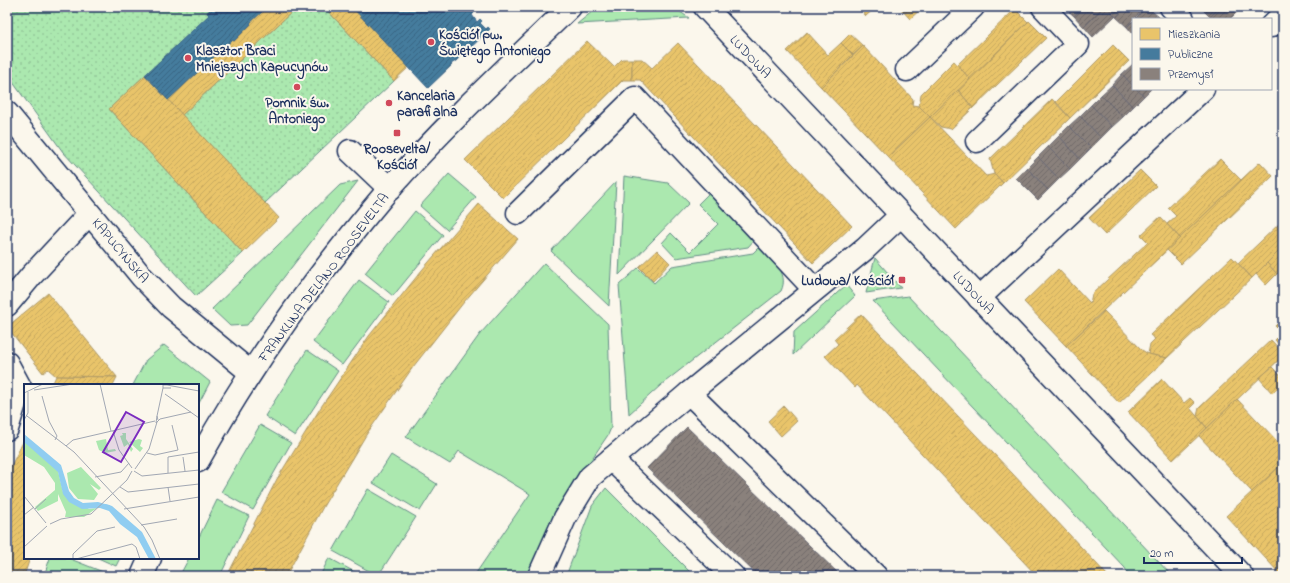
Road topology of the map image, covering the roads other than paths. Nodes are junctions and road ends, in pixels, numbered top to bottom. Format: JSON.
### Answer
{"nodes":[{"id":1,"x":570,"y":7,"type":"edge"},
{"id":2,"x":705,"y":7,"type":"edge"},
{"id":3,"x":973,"y":7,"type":"edge"},
{"id":4,"x":1043,"y":7,"type":"edge"},
{"id":5,"x":1172,"y":7,"type":"edge"},
{"id":6,"x":1182,"y":18,"type":"edge"},
{"id":7,"x":907,"y":70,"type":"dead end"},
{"id":8,"x":1202,"y":90,"type":"edge"},
{"id":9,"x":7,"y":113,"type":"edge"},
{"id":10,"x":977,"y":141,"type":"dead end"},
{"id":11,"x":350,"y":151,"type":"dead end"},
{"id":12,"x":390,"y":189,"type":"junction"},
{"id":13,"x":518,"y":213,"type":"dead end"},
{"id":14,"x":89,"y":214,"type":"junction"},
{"id":15,"x":901,"y":215,"type":"junction"},
{"id":16,"x":814,"y":290,"type":"junction"},
{"id":17,"x":979,"y":298,"type":"junction"},
{"id":18,"x":7,"y":305,"type":"edge"},
{"id":19,"x":7,"y":363,"type":"edge"},
{"id":20,"x":250,"y":372,"type":"junction"},
{"id":21,"x":689,"y":393,"type":"junction"},
{"id":22,"x":7,"y":429,"type":"edge"},
{"id":23,"x":199,"y":459,"type":"edge"},
{"id":24,"x":611,"y":459,"type":"junction"},
{"id":25,"x":150,"y":559,"type":"edge"},
{"id":26,"x":142,"y":576,"type":"edge"},
{"id":27,"x":539,"y":576,"type":"edge"},
{"id":28,"x":733,"y":576,"type":"edge"},
{"id":29,"x":876,"y":576,"type":"edge"},
{"id":30,"x":1242,"y":576,"type":"edge"}],
"edges":[{"from":1,"to":12,"type":"street","name":"FRANKLINA DELANO ROOSEVELTA"},
{"from":2,"to":15,"type":"street","name":"LUDOWA"},
{"from":3,"to":7,"type":"street"},
{"from":4,"to":10,"type":"street"},
{"from":5,"to":6,"type":"street"},
{"from":8,"to":17,"type":"street"},
{"from":9,"to":14,"type":"street","name":"KAPUCYŃSKA"},
{"from":11,"to":12,"type":"street"},
{"from":12,"to":20,"type":"street","name":"FRANKLINA DELANO ROOSEVELTA"},
{"from":13,"to":16,"type":"street"},
{"from":14,"to":18,"type":"street"},
{"from":14,"to":20,"type":"street","name":"KAPUCYŃSKA"},
{"from":15,"to":16,"type":"street"},
{"from":15,"to":17,"type":"street","name":"LUDOWA"},
{"from":16,"to":21,"type":"street"},
{"from":17,"to":30,"type":"street","name":"LUDOWA"},
{"from":19,"to":22,"type":"street"},
{"from":20,"to":23,"type":"street","name":"FRANKLINA DELANO ROOSEVELTA"},
{"from":21,"to":24,"type":"street"},
{"from":21,"to":29,"type":"street"},
{"from":24,"to":27,"type":"street"},
{"from":24,"to":28,"type":"street"},
{"from":25,"to":26,"type":"street"}]}
